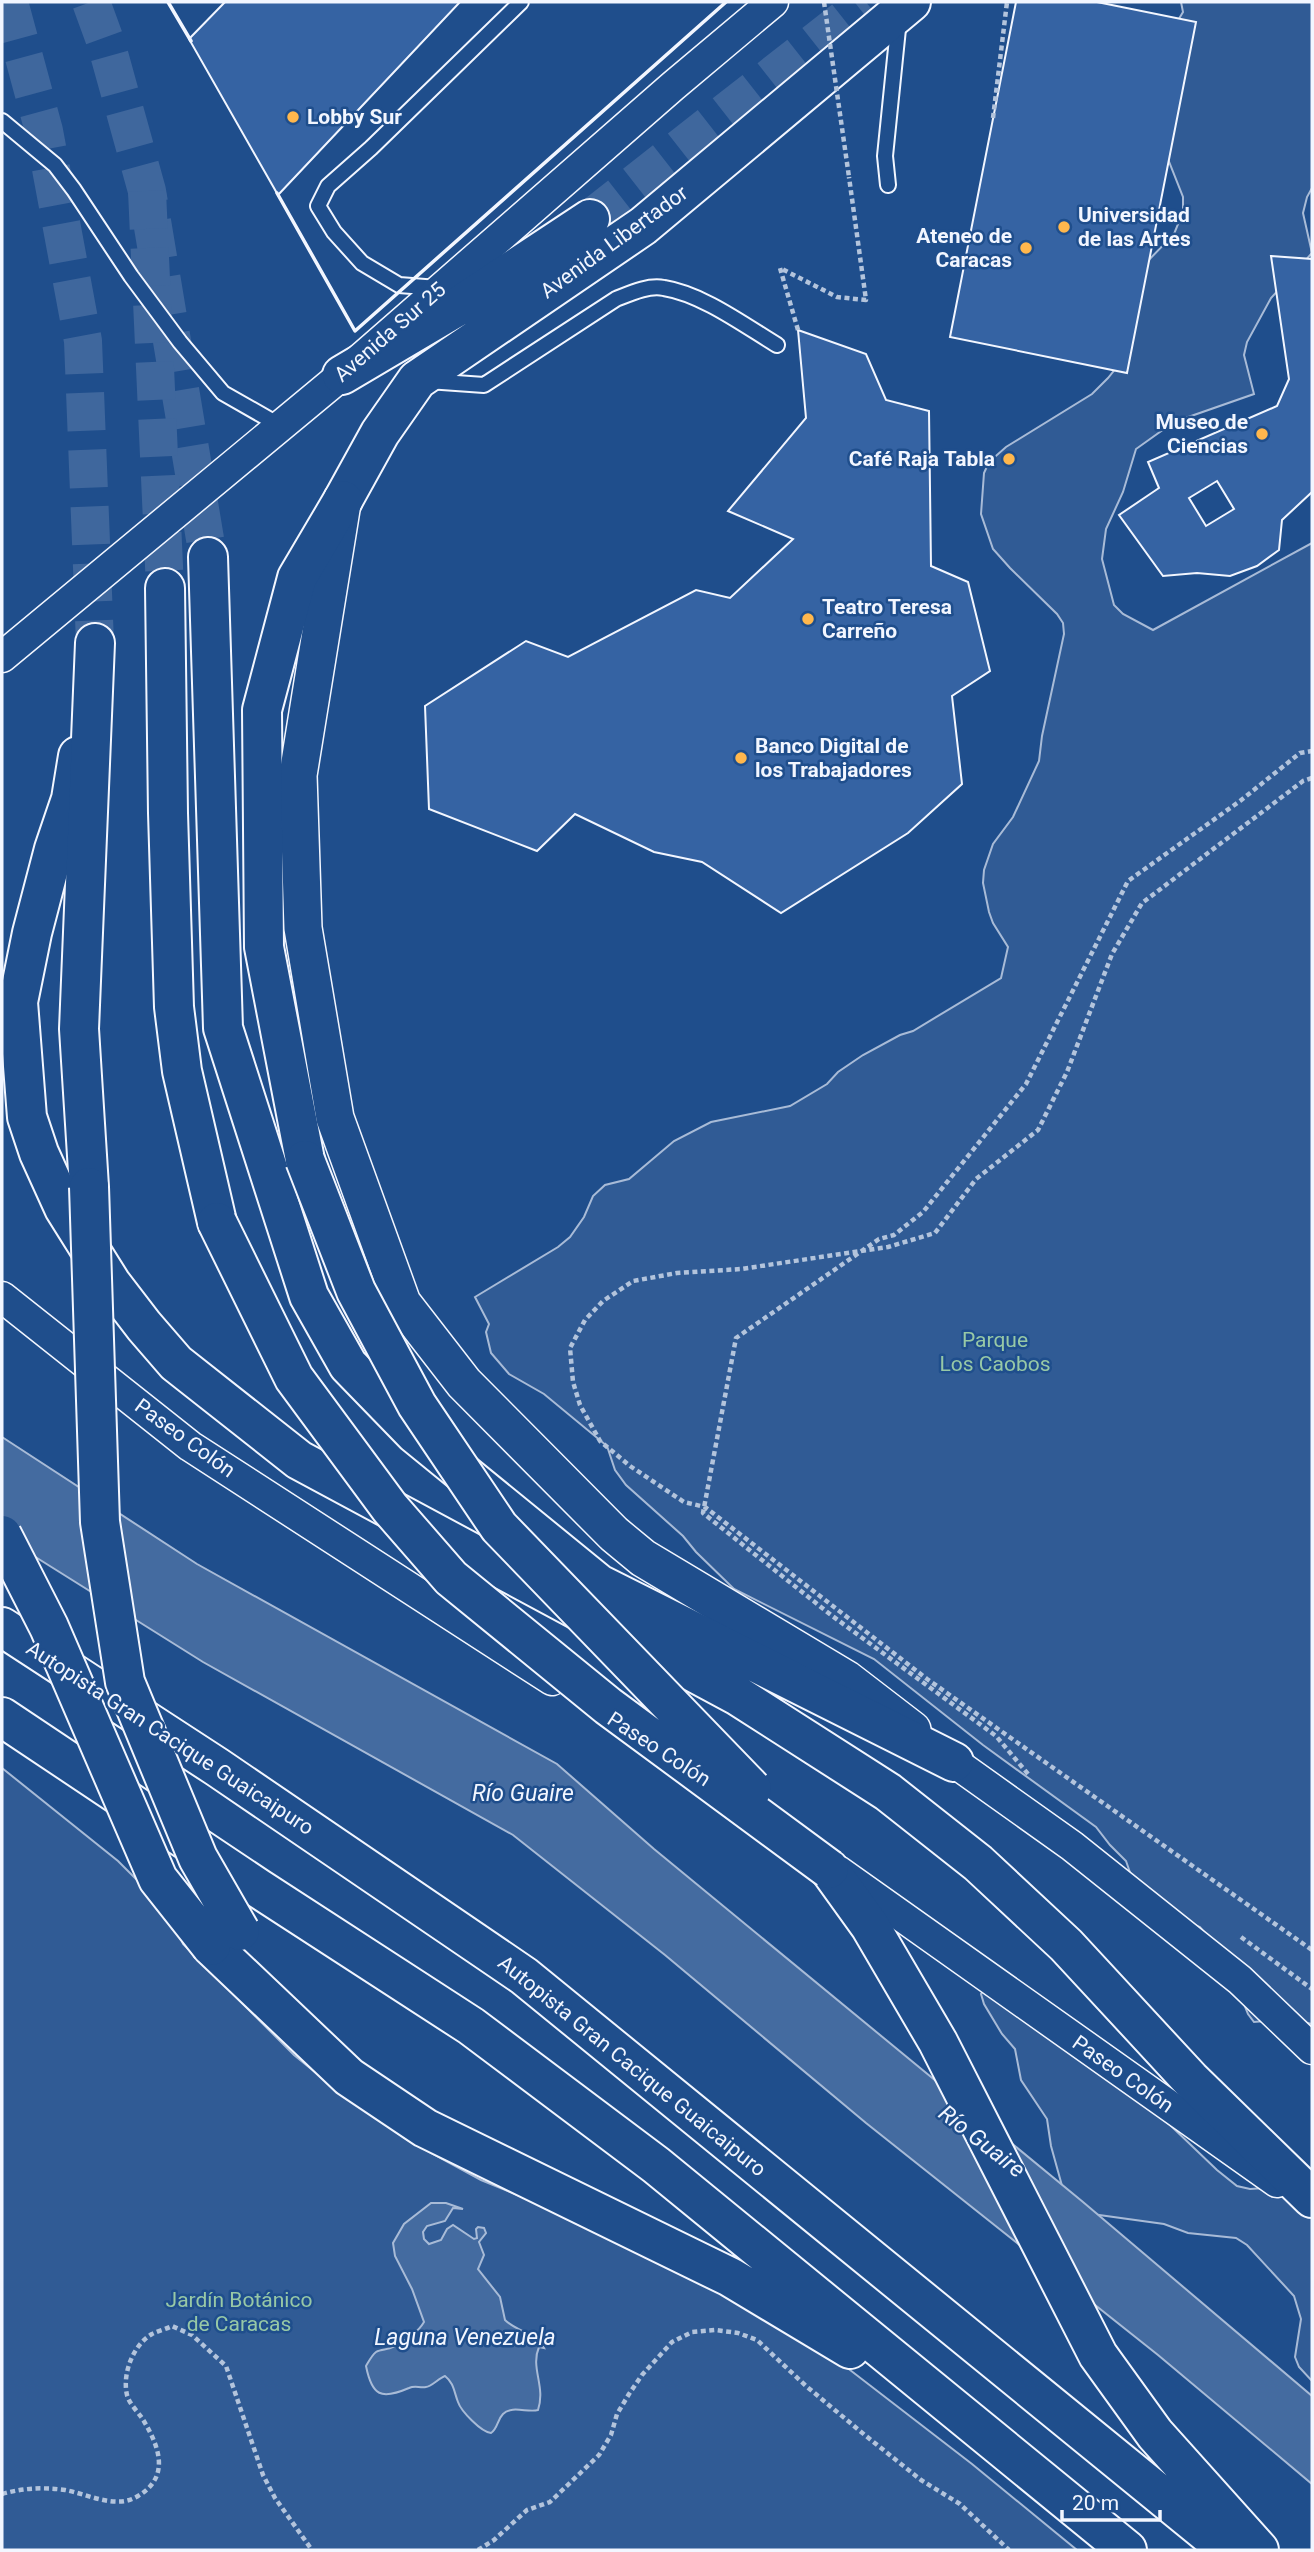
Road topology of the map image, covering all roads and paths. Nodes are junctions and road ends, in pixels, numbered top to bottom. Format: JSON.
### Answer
{"nodes":[{"id":1,"x":521,"y":2,"type":"edge"},
{"id":2,"x":747,"y":2,"type":"edge"},
{"id":3,"x":773,"y":2,"type":"edge"},
{"id":4,"x":824,"y":2,"type":"edge"},
{"id":5,"x":1007,"y":2,"type":"edge"},
{"id":6,"x":906,"y":6,"type":"edge"},
{"id":7,"x":732,"y":35,"type":"junction"},
{"id":8,"x":993,"y":118,"type":"dead end"},
{"id":9,"x":2,"y":121,"type":"edge"},
{"id":10,"x":888,"y":185,"type":"dead end"},
{"id":11,"x":439,"y":288,"type":"junction"},
{"id":12,"x":798,"y":330,"type":"dead end"},
{"id":13,"x":777,"y":345,"type":"dead end"},
{"id":14,"x":342,"y":375,"type":"junction"},
{"id":15,"x":416,"y":380,"type":"junction"},
{"id":16,"x":281,"y":426,"type":"junction"},
{"id":17,"x":343,"y":500,"type":"junction"},
{"id":18,"x":208,"y":557,"type":"tunnel mouth"},
{"id":19,"x":164,"y":588,"type":"tunnel mouth"},
{"id":20,"x":2,"y":657,"type":"edge"},
{"id":21,"x":1312,"y":751,"type":"edge"},
{"id":22,"x":1312,"y":778,"type":"edge"},
{"id":23,"x":32,"y":933,"type":"junction"},
{"id":24,"x":2,"y":969,"type":"edge"},
{"id":25,"x":863,"y":1251,"type":"junction"},
{"id":26,"x":2,"y":1297,"type":"edge"},
{"id":27,"x":705,"y":1507,"type":"junction"},
{"id":28,"x":2,"y":1535,"type":"edge"},
{"id":29,"x":2,"y":1627,"type":"edge"},
{"id":30,"x":2,"y":1717,"type":"edge"},
{"id":31,"x":954,"y":1762,"type":"junction"},
{"id":32,"x":1036,"y":1784,"type":"dead end"},
{"id":33,"x":829,"y":1869,"type":"junction"},
{"id":34,"x":1239,"y":1936,"type":"dead end"},
{"id":35,"x":225,"y":1938,"type":"junction"},
{"id":36,"x":1312,"y":1950,"type":"edge"},
{"id":37,"x":1312,"y":1989,"type":"edge"},
{"id":38,"x":1312,"y":2049,"type":"edge"},
{"id":39,"x":1312,"y":2198,"type":"edge"},
{"id":40,"x":1312,"y":2207,"type":"edge"},
{"id":41,"x":971,"y":2424,"type":"junction"},
{"id":42,"x":2,"y":2494,"type":"edge"},
{"id":43,"x":312,"y":2550,"type":"edge"},
{"id":44,"x":478,"y":2550,"type":"edge"},
{"id":45,"x":1009,"y":2550,"type":"edge"},
{"id":46,"x":1127,"y":2550,"type":"edge"},
{"id":47,"x":1228,"y":2550,"type":"edge"},
{"id":48,"x":1259,"y":2550,"type":"edge"}],
"edges":[{"from":1,"to":11,"type":"lane"},
{"from":2,"to":7,"type":"lane"},
{"from":3,"to":7,"type":"street","name":"Avenida Sur 25"},
{"from":4,"to":12,"type":"path","bridge":true},
{"from":5,"to":8,"type":"path"},
{"from":6,"to":10,"type":"lane"},
{"from":6,"to":15,"type":"main road","name":"Avenida Libertador"},
{"from":7,"to":11,"type":"street","name":"Avenida Sur 25"},
{"from":9,"to":16,"type":"lane"},
{"from":11,"to":14,"type":"street","name":"Avenida Sur 25"},
{"from":13,"to":15,"type":"lane"},
{"from":14,"to":15,"type":"main road"},
{"from":14,"to":16,"type":"street","name":"Avenida Sur 25"},
{"from":15,"to":17,"type":"main road","name":"Avenida Libertador"},
{"from":16,"to":20,"type":"street","name":"Avenida Sur 25"},
{"from":17,"to":31,"type":"street"},
{"from":17,"to":33,"type":"main road","name":"Avenida Libertador","bridge":true},
{"from":18,"to":31,"type":"main road"},
{"from":19,"to":33,"type":"main road","bridge":true},
{"from":21,"to":25,"type":"path"},
{"from":22,"to":25,"type":"path"},
{"from":23,"to":24,"type":"main road"},
{"from":23,"to":35,"type":"main road","bridge":true},
{"from":23,"to":39,"type":"main road"},
{"from":25,"to":27,"type":"path"},
{"from":25,"to":27,"type":"path"},
{"from":26,"to":40,"type":"street","name":"Paseo Colón"},
{"from":27,"to":32,"type":"path"},
{"from":27,"to":36,"type":"path"},
{"from":28,"to":35,"type":"main road","bridge":true},
{"from":29,"to":47,"type":"main road","name":"Autopista Gran Cacique Guaicaipuro"},
{"from":30,"to":41,"type":"main road"},
{"from":31,"to":38,"type":"street"},
{"from":33,"to":48,"type":"main road"},
{"from":34,"to":37,"type":"path"},
{"from":35,"to":41,"type":"main road"},
{"from":41,"to":46,"type":"main road"},
{"from":42,"to":43,"type":"path"},
{"from":44,"to":45,"type":"path"}]}
